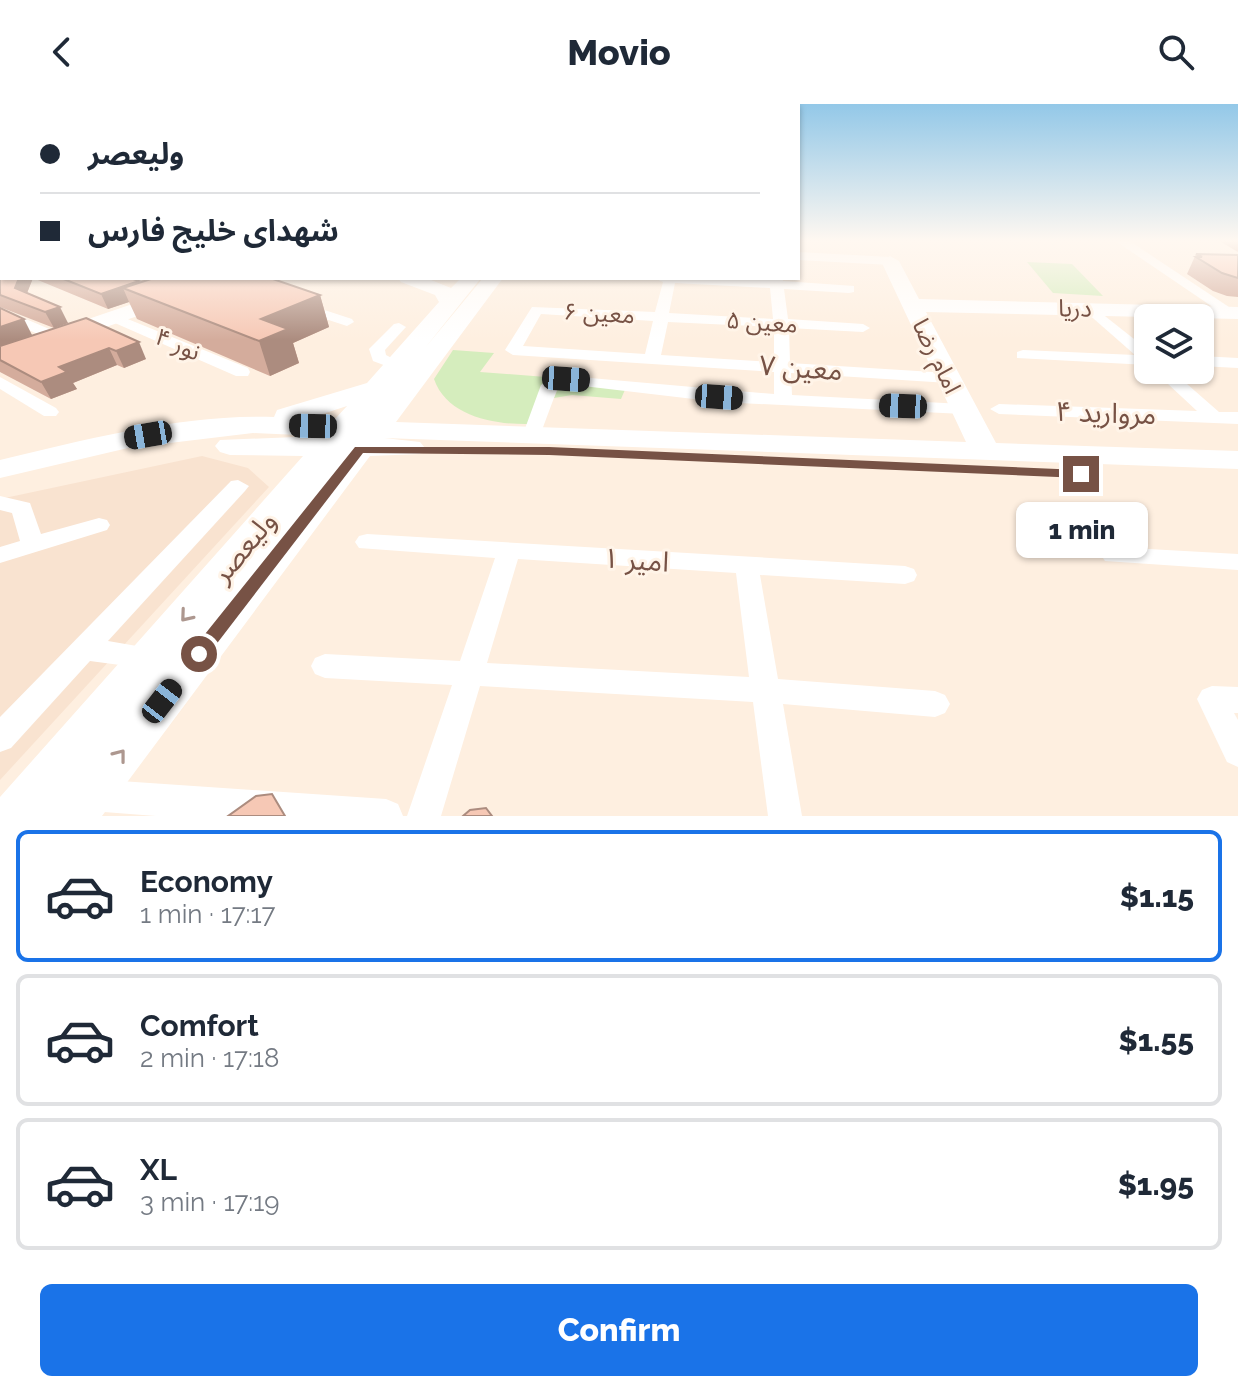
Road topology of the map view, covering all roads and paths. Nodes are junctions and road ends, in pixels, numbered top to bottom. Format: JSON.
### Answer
{"nodes":[{"id":1,"x":896,"y":273,"type":"edge"},
{"id":2,"x":1172,"y":273,"type":"edge"},
{"id":3,"x":414,"y":280,"type":"edge"},
{"id":4,"x":491,"y":280,"type":"edge"},
{"id":5,"x":670,"y":280,"type":"edge"},
{"id":6,"x":741,"y":280,"type":"edge"},
{"id":7,"x":229,"y":281,"type":"edge"},
{"id":8,"x":776,"y":281,"type":"edge"},
{"id":9,"x":463,"y":287,"type":"edge"},
{"id":10,"x":142,"y":288,"type":"edge"},
{"id":11,"x":849,"y":289,"type":"dead end"},
{"id":12,"x":170,"y":298,"type":"junction"},
{"id":13,"x":292,"y":303,"type":"edge"},
{"id":14,"x":912,"y":305,"type":"junction"},
{"id":15,"x":1091,"y":309,"type":"junction"},
{"id":16,"x":0,"y":312,"type":"edge"},
{"id":17,"x":1235,"y":313,"type":"edge"},
{"id":18,"x":662,"y":315,"type":"junction"},
{"id":19,"x":113,"y":317,"type":"junction"},
{"id":20,"x":347,"y":322,"type":"dead end"},
{"id":21,"x":781,"y":324,"type":"junction"},
{"id":22,"x":399,"y":327,"type":"dead end"},
{"id":23,"x":863,"y":328,"type":"dead end"},
{"id":24,"x":56,"y":337,"type":"junction"},
{"id":25,"x":1134,"y":347,"type":"edge"},
{"id":26,"x":513,"y":350,"type":"joint"},
{"id":27,"x":1023,"y":355,"type":"dead end"},
{"id":28,"x":0,"y":357,"type":"edge"},
{"id":29,"x":652,"y":359,"type":"junction"},
{"id":30,"x":1134,"y":359,"type":"edge"},
{"id":31,"x":1214,"y":362,"type":"edge"},
{"id":32,"x":1238,"y":363,"type":"edge"},
{"id":33,"x":782,"y":366,"type":"junction"},
{"id":34,"x":242,"y":372,"type":"dead end"},
{"id":35,"x":949,"y":378,"type":"junction"},
{"id":36,"x":394,"y":380,"type":"junction"},
{"id":37,"x":0,"y":382,"type":"edge"},
{"id":38,"x":1177,"y":384,"type":"edge"},
{"id":39,"x":783,"y":401,"type":"junction"},
{"id":40,"x":963,"y":409,"type":"junction"},
{"id":41,"x":999,"y":409,"type":"dead end"},
{"id":42,"x":50,"y":412,"type":"dead end"},
{"id":43,"x":1214,"y":417,"type":"junction"},
{"id":44,"x":1238,"y":418,"type":"edge"},
{"id":45,"x":454,"y":431,"type":"junction"},
{"id":46,"x":532,"y":434,"type":"junction"},
{"id":47,"x":250,"y":435,"type":"junction"},
{"id":48,"x":351,"y":438,"type":"junction"},
{"id":49,"x":985,"y":450,"type":"junction"},
{"id":50,"x":1238,"y":460,"type":"edge"},
{"id":51,"x":0,"y":469,"type":"edge"},
{"id":52,"x":1238,"y":480,"type":"edge"},
{"id":53,"x":238,"y":486,"type":"dead end"},
{"id":54,"x":0,"y":488,"type":"edge"},
{"id":55,"x":291,"y":491,"type":"junction"},
{"id":56,"x":0,"y":503,"type":"edge"},
{"id":57,"x":99,"y":525,"type":"dead end"},
{"id":58,"x":367,"y":542,"type":"dead end"},
{"id":59,"x":33,"y":545,"type":"junction"},
{"id":60,"x":509,"y":551,"type":"junction"},
{"id":61,"x":0,"y":555,"type":"edge"},
{"id":62,"x":1113,"y":555,"type":"dead end"},
{"id":63,"x":1238,"y":562,"type":"edge"},
{"id":64,"x":747,"y":567,"type":"junction"},
{"id":65,"x":905,"y":575,"type":"dead end"},
{"id":66,"x":84,"y":649,"type":"junction"},
{"id":67,"x":150,"y":658,"type":"junction"},
{"id":68,"x":325,"y":666,"type":"dead end"},
{"id":69,"x":470,"y":674,"type":"junction"},
{"id":70,"x":766,"y":690,"type":"junction"},
{"id":71,"x":1225,"y":700,"type":"edge"},
{"id":72,"x":935,"y":704,"type":"dead end"},
{"id":73,"x":0,"y":738,"type":"edge"},
{"id":74,"x":1238,"y":752,"type":"edge"},
{"id":75,"x":80,"y":805,"type":"edge"},
{"id":76,"x":17,"y":816,"type":"edge"},
{"id":77,"x":386,"y":816,"type":"edge"},
{"id":78,"x":424,"y":816,"type":"edge"},
{"id":79,"x":785,"y":816,"type":"edge"}],
"edges":[{"from":1,"to":14,"type":"main road","name":"امام رضا"},
{"from":2,"to":17,"type":"street"},
{"from":3,"to":9,"type":"main road"},
{"from":4,"to":36,"type":"main road","name":"ولیعصر"},
{"from":5,"to":18,"type":"street"},
{"from":6,"to":8,"type":"street"},
{"from":7,"to":12,"type":"main road"},
{"from":8,"to":11,"type":"street"},
{"from":8,"to":21,"type":"street"},
{"from":9,"to":36,"type":"main road","name":"ولیعصر"},
{"from":10,"to":12,"type":"street"},
{"from":12,"to":19,"type":"main road"},
{"from":13,"to":20,"type":"street"},
{"from":14,"to":15,"type":"main road","name":"دریا"},
{"from":14,"to":35,"type":"main road","name":"امام رضا"},
{"from":15,"to":17,"type":"main road","name":"دریا"},
{"from":15,"to":25,"type":"street"},
{"from":16,"to":24,"type":"street"},
{"from":18,"to":21,"type":"street","name":"معین ۵"},
{"from":18,"to":26,"type":"street","name":"معین ۶"},
{"from":18,"to":29,"type":"street"},
{"from":19,"to":24,"type":"main road"},
{"from":19,"to":34,"type":"street","name":"نور ۴"},
{"from":21,"to":23,"type":"street","name":"معین ۵"},
{"from":21,"to":33,"type":"street"},
{"from":22,"to":36,"type":"street"},
{"from":24,"to":28,"type":"main road"},
{"from":26,"to":29,"type":"street","name":"معین ۷"},
{"from":27,"to":30,"type":"street"},
{"from":29,"to":33,"type":"street","name":"معین ۷"},
{"from":31,"to":32,"type":"street"},
{"from":33,"to":35,"type":"street","name":"معین ۷"},
{"from":33,"to":39,"type":"street"},
{"from":35,"to":40,"type":"main road","name":"امام رضا"},
{"from":36,"to":45,"type":"main road"},
{"from":36,"to":47,"type":"main road"},
{"from":36,"to":48,"type":"main road","name":"ولیعصر"},
{"from":37,"to":42,"type":"street"},
{"from":38,"to":43,"type":"street"},
{"from":39,"to":40,"type":"street"},
{"from":39,"to":46,"type":"street"},
{"from":40,"to":49,"type":"main road","name":"امام رضا"},
{"from":41,"to":43,"type":"street","name":"مروارید ۴"},
{"from":43,"to":44,"type":"street","name":"مروارید ۴"},
{"from":45,"to":46,"type":"main road"},
{"from":45,"to":48,"type":"main road"},
{"from":46,"to":49,"type":"main road"},
{"from":47,"to":48,"type":"main road"},
{"from":47,"to":51,"type":"main road"},
{"from":47,"to":54,"type":"main road"},
{"from":47,"to":55,"type":"main road"},
{"from":48,"to":52,"type":"main road"},
{"from":48,"to":55,"type":"main road","name":"ولیعصر"},
{"from":75,"to":48,"type":"main road","name":"ولیعصر","one_way":true},
{"from":49,"to":50,"type":"main road"},
{"from":53,"to":66,"type":"street"},
{"from":55,"to":67,"type":"main road","name":"ولیعصر","one_way":true},
{"from":56,"to":59,"type":"street"},
{"from":57,"to":59,"type":"street"},
{"from":58,"to":60,"type":"street","name":"امیر ۱"},
{"from":59,"to":61,"type":"street"},
{"from":60,"to":64,"type":"street","name":"امیر ۱"},
{"from":60,"to":69,"type":"street"},
{"from":62,"to":63,"type":"street"},
{"from":64,"to":65,"type":"street","name":"امیر ۱"},
{"from":64,"to":70,"type":"street"},
{"from":66,"to":67,"type":"street"},
{"from":66,"to":73,"type":"street"},
{"from":67,"to":76,"type":"main road","name":"ولیعصر"},
{"from":68,"to":69,"type":"street"},
{"from":69,"to":70,"type":"street"},
{"from":69,"to":78,"type":"street"},
{"from":70,"to":72,"type":"street"},
{"from":70,"to":79,"type":"street"},
{"from":71,"to":74,"type":"street"},
{"from":75,"to":77,"type":"street"}]}
